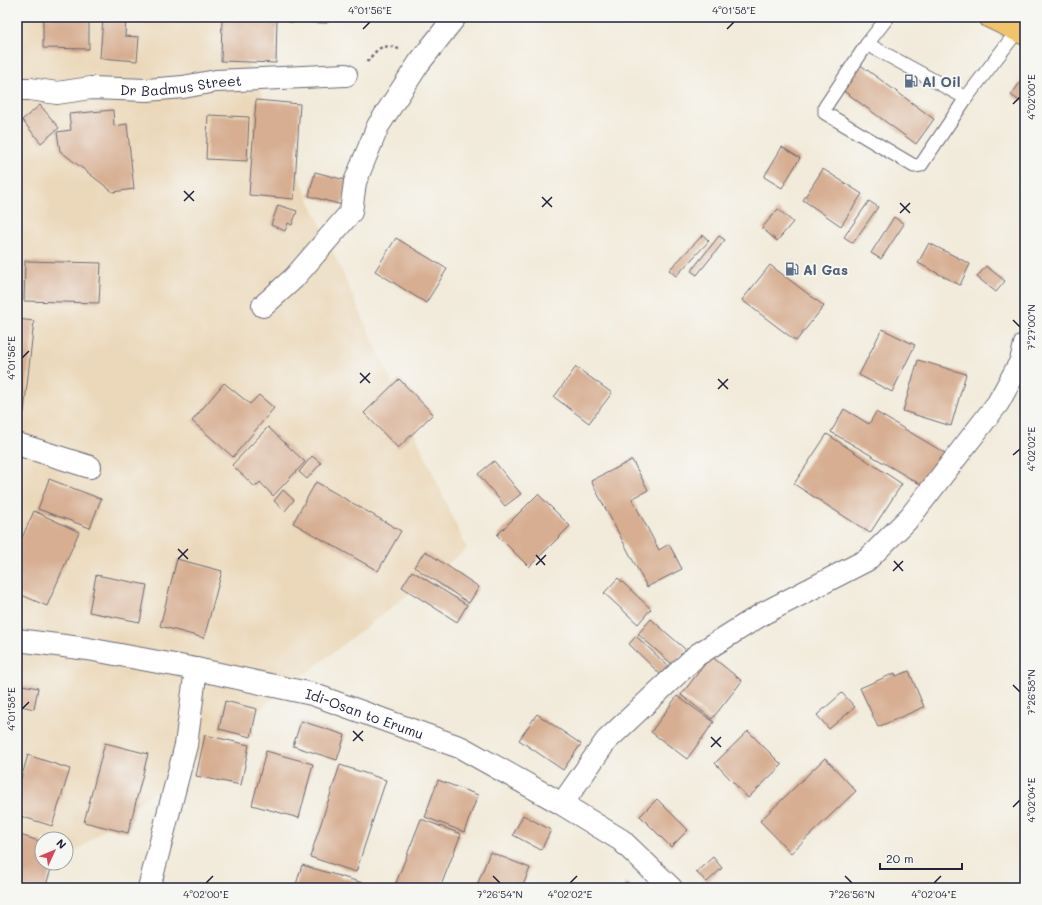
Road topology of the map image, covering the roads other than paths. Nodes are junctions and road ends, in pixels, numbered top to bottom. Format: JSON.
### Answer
{"nodes":[{"id":1,"x":455,"y":17,"type":"edge"},
{"id":2,"x":888,"y":17,"type":"edge"},
{"id":3,"x":990,"y":17,"type":"edge"},
{"id":4,"x":1022,"y":32,"type":"edge"},
{"id":5,"x":867,"y":44,"type":"junction"},
{"id":6,"x":346,"y":75,"type":"road end"},
{"id":7,"x":17,"y":89,"type":"edge"},
{"id":8,"x":966,"y":98,"type":"junction"},
{"id":9,"x":263,"y":306,"type":"dead end"},
{"id":10,"x":1025,"y":344,"type":"edge"},
{"id":11,"x":17,"y":444,"type":"edge"},
{"id":12,"x":90,"y":467,"type":"dead end"},
{"id":13,"x":17,"y":640,"type":"edge"},
{"id":14,"x":196,"y":669,"type":"junction"},
{"id":15,"x":562,"y":804,"type":"junction"},
{"id":16,"x":149,"y":888,"type":"edge"},
{"id":17,"x":671,"y":888,"type":"edge"}],
"edges":[{"from":1,"to":9,"type":"street"},
{"from":2,"to":5,"type":"lane"},
{"from":3,"to":4,"type":"main road"},
{"from":4,"to":8,"type":"lane"},
{"from":5,"to":8,"type":"lane"},
{"from":5,"to":8,"type":"lane"},
{"from":6,"to":7,"type":"street","name":"Dr Badmus Street"},
{"from":10,"to":15,"type":"street"},
{"from":11,"to":12,"type":"street"},
{"from":13,"to":14,"type":"street","name":"Idi-Osan to Erumu"},
{"from":14,"to":15,"type":"street","name":"Idi-Osan to Erumu"},
{"from":14,"to":16,"type":"street"},
{"from":15,"to":17,"type":"street","name":"Idi-Osan to Erumu"}]}
